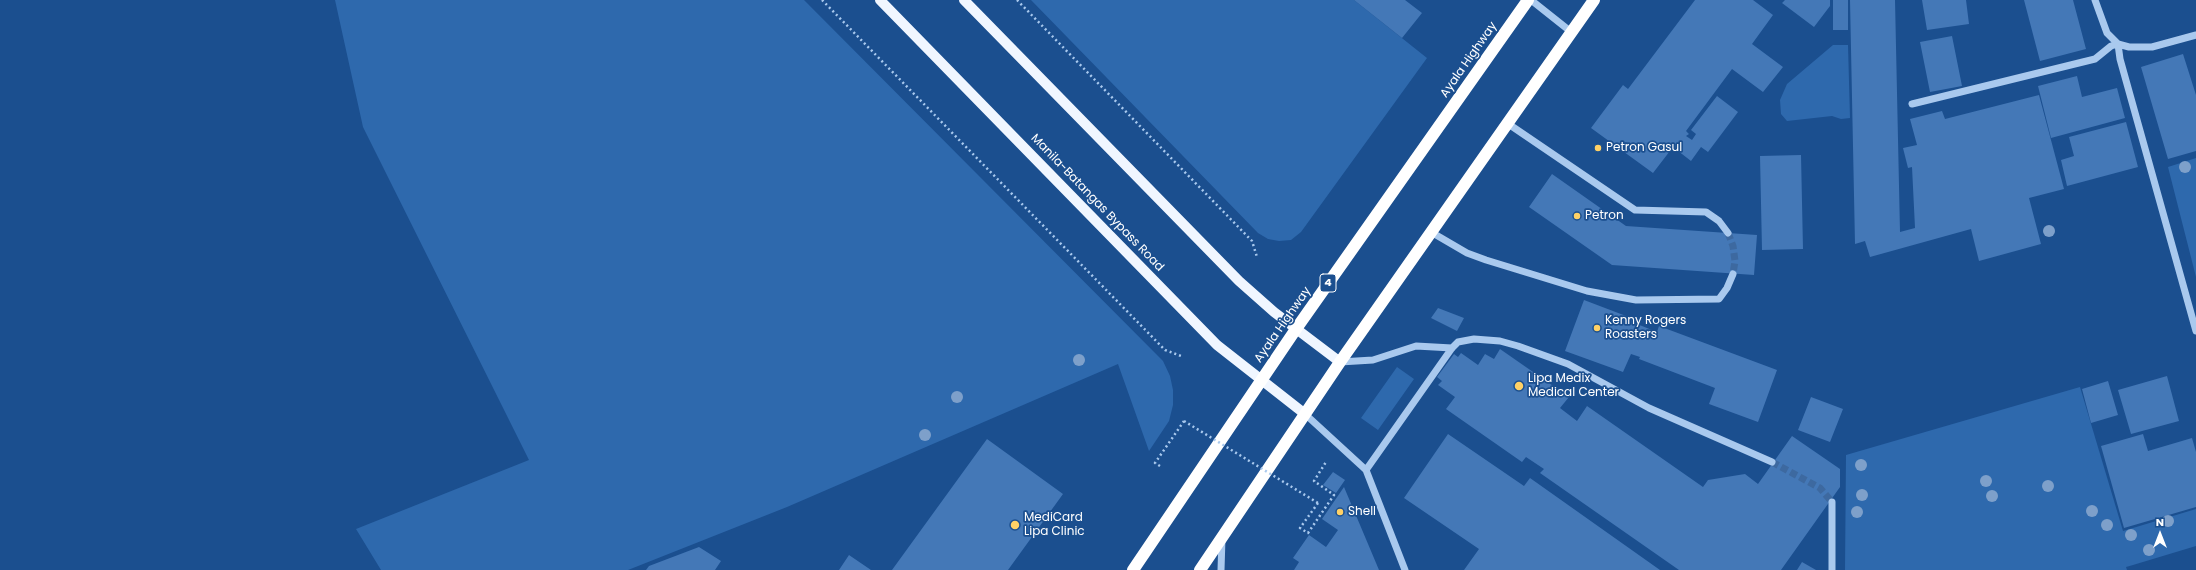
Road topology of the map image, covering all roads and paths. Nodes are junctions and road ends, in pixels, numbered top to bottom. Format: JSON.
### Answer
{"nodes":[{"id":1,"x":822,"y":0,"type":"edge"},
{"id":2,"x":880,"y":0,"type":"edge"},
{"id":3,"x":964,"y":0,"type":"edge"},
{"id":4,"x":1018,"y":0,"type":"edge"},
{"id":5,"x":1530,"y":0,"type":"edge"},
{"id":6,"x":1594,"y":0,"type":"edge"},
{"id":7,"x":2095,"y":0,"type":"edge"},
{"id":8,"x":1570,"y":31,"type":"junction"},
{"id":9,"x":2196,"y":35,"type":"edge"},
{"id":10,"x":2118,"y":44,"type":"junction"},
{"id":11,"x":1912,"y":104,"type":"dead end"},
{"id":12,"x":1507,"y":123,"type":"junction"},
{"id":13,"x":1431,"y":232,"type":"junction"},
{"id":14,"x":1728,"y":233,"type":"tunnel mouth"},
{"id":15,"x":1257,"y":257,"type":"dead end"},
{"id":16,"x":1733,"y":274,"type":"tunnel mouth"},
{"id":17,"x":1296,"y":329,"type":"junction"},
{"id":18,"x":2196,"y":331,"type":"edge"},
{"id":19,"x":1452,"y":348,"type":"junction"},
{"id":20,"x":1182,"y":356,"type":"dead end"},
{"id":21,"x":1340,"y":362,"type":"junction"},
{"id":22,"x":1262,"y":379,"type":"junction"},
{"id":23,"x":1305,"y":414,"type":"junction"},
{"id":24,"x":1772,"y":462,"type":"tunnel mouth"},
{"id":25,"x":1332,"y":464,"type":"dead end"},
{"id":26,"x":1160,"y":466,"type":"dead end"},
{"id":27,"x":1366,"y":470,"type":"junction"},
{"id":28,"x":1832,"y":502,"type":"tunnel mouth"},
{"id":29,"x":1222,"y":537,"type":"junction"},
{"id":30,"x":1133,"y":570,"type":"edge"},
{"id":31,"x":1200,"y":570,"type":"edge"},
{"id":32,"x":1221,"y":570,"type":"edge"},
{"id":33,"x":1405,"y":570,"type":"edge"},
{"id":34,"x":1832,"y":570,"type":"edge"}],
"edges":[{"from":1,"to":20,"type":"path"},
{"from":2,"to":22,"type":"main road","name":"Manila-Batangas Bypass Road"},
{"from":3,"to":17,"type":"main road"},
{"from":4,"to":15,"type":"path"},
{"from":5,"to":8,"type":"street"},
{"from":5,"to":17,"type":"highway","name":"Ayala Highway","number":"4"},
{"from":6,"to":8,"type":"highway"},
{"from":7,"to":10,"type":"street"},
{"from":8,"to":12,"type":"highway"},
{"from":9,"to":10,"type":"street"},
{"from":10,"to":11,"type":"street"},
{"from":10,"to":18,"type":"street"},
{"from":12,"to":13,"type":"highway"},
{"from":12,"to":14,"type":"street"},
{"from":13,"to":16,"type":"street"},
{"from":13,"to":21,"type":"highway"},
{"from":17,"to":21,"type":"main road"},
{"from":17,"to":22,"type":"highway","name":"Ayala Highway","number":"4"},
{"from":19,"to":21,"type":"street"},
{"from":19,"to":24,"type":"street"},
{"from":19,"to":27,"type":"street"},
{"from":21,"to":23,"type":"highway"},
{"from":22,"to":23,"type":"main road","name":"Manila-Batangas Bypass Road"},
{"from":22,"to":30,"type":"highway","name":"Ayala Highway","number":"4"},
{"from":23,"to":27,"type":"street"},
{"from":23,"to":29,"type":"highway"},
{"from":25,"to":26,"type":"path","bridge":true},
{"from":27,"to":33,"type":"street"},
{"from":28,"to":34,"type":"street"},
{"from":29,"to":31,"type":"highway"},
{"from":29,"to":32,"type":"street"}]}
